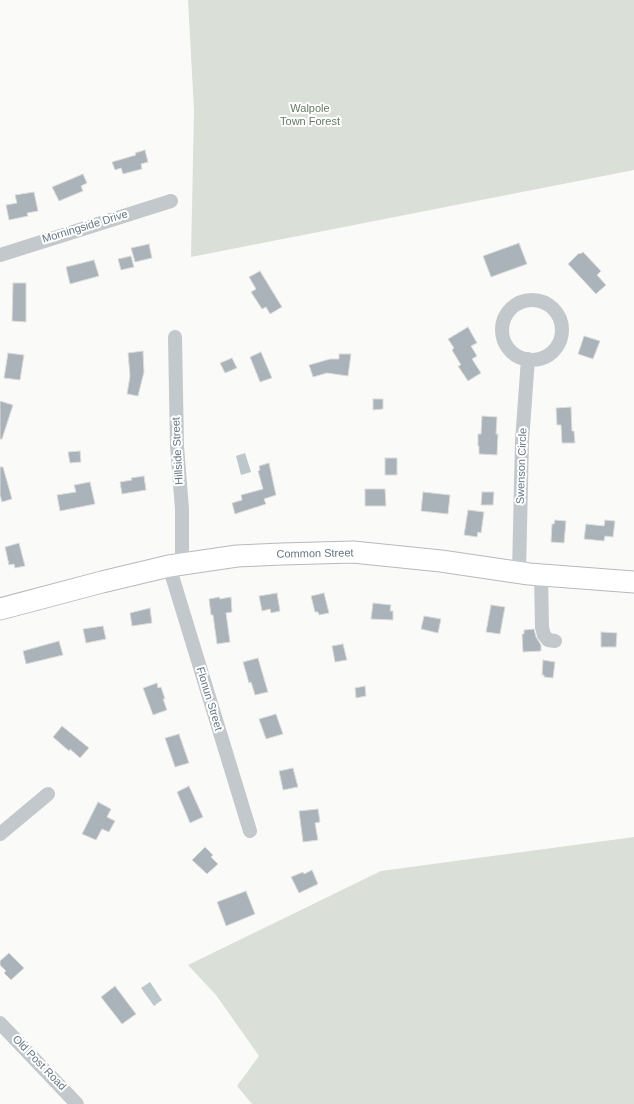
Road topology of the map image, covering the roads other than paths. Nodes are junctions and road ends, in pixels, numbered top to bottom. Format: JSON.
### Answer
{"nodes":[{"id":1,"x":171,"y":201,"type":"dead end"},
{"id":2,"x":0,"y":255,"type":"edge"},
{"id":3,"x":174,"y":337,"type":"dead end"},
{"id":4,"x":528,"y":359,"type":"junction"},
{"id":5,"x":175,"y":565,"type":"junction"},
{"id":6,"x":519,"y":572,"type":"junction"},
{"id":7,"x":541,"y":575,"type":"junction"},
{"id":8,"x":634,"y":582,"type":"edge"},
{"id":9,"x":0,"y":609,"type":"edge"},
{"id":10,"x":555,"y":641,"type":"dead end"},
{"id":11,"x":48,"y":794,"type":"dead end"},
{"id":12,"x":250,"y":831,"type":"dead end"},
{"id":13,"x":0,"y":834,"type":"edge"},
{"id":14,"x":0,"y":1023,"type":"edge"},
{"id":15,"x":77,"y":1104,"type":"edge"}],
"edges":[{"from":1,"to":2,"type":"street","name":"Morningside Drive"},
{"from":3,"to":5,"type":"street","name":"Hillside Street"},
{"from":4,"to":4,"type":"street"},
{"from":4,"to":6,"type":"street","name":"Swenson Circle"},
{"from":5,"to":6,"type":"main road","name":"Common Street"},
{"from":5,"to":9,"type":"main road","name":"Common Street"},
{"from":5,"to":12,"type":"street","name":"Flonun Street"},
{"from":6,"to":7,"type":"main road","name":"Common Street"},
{"from":7,"to":8,"type":"main road","name":"Common Street"},
{"from":7,"to":10,"type":"street"},
{"from":11,"to":13,"type":"street"},
{"from":14,"to":15,"type":"street","name":"Old Post Road"}]}
